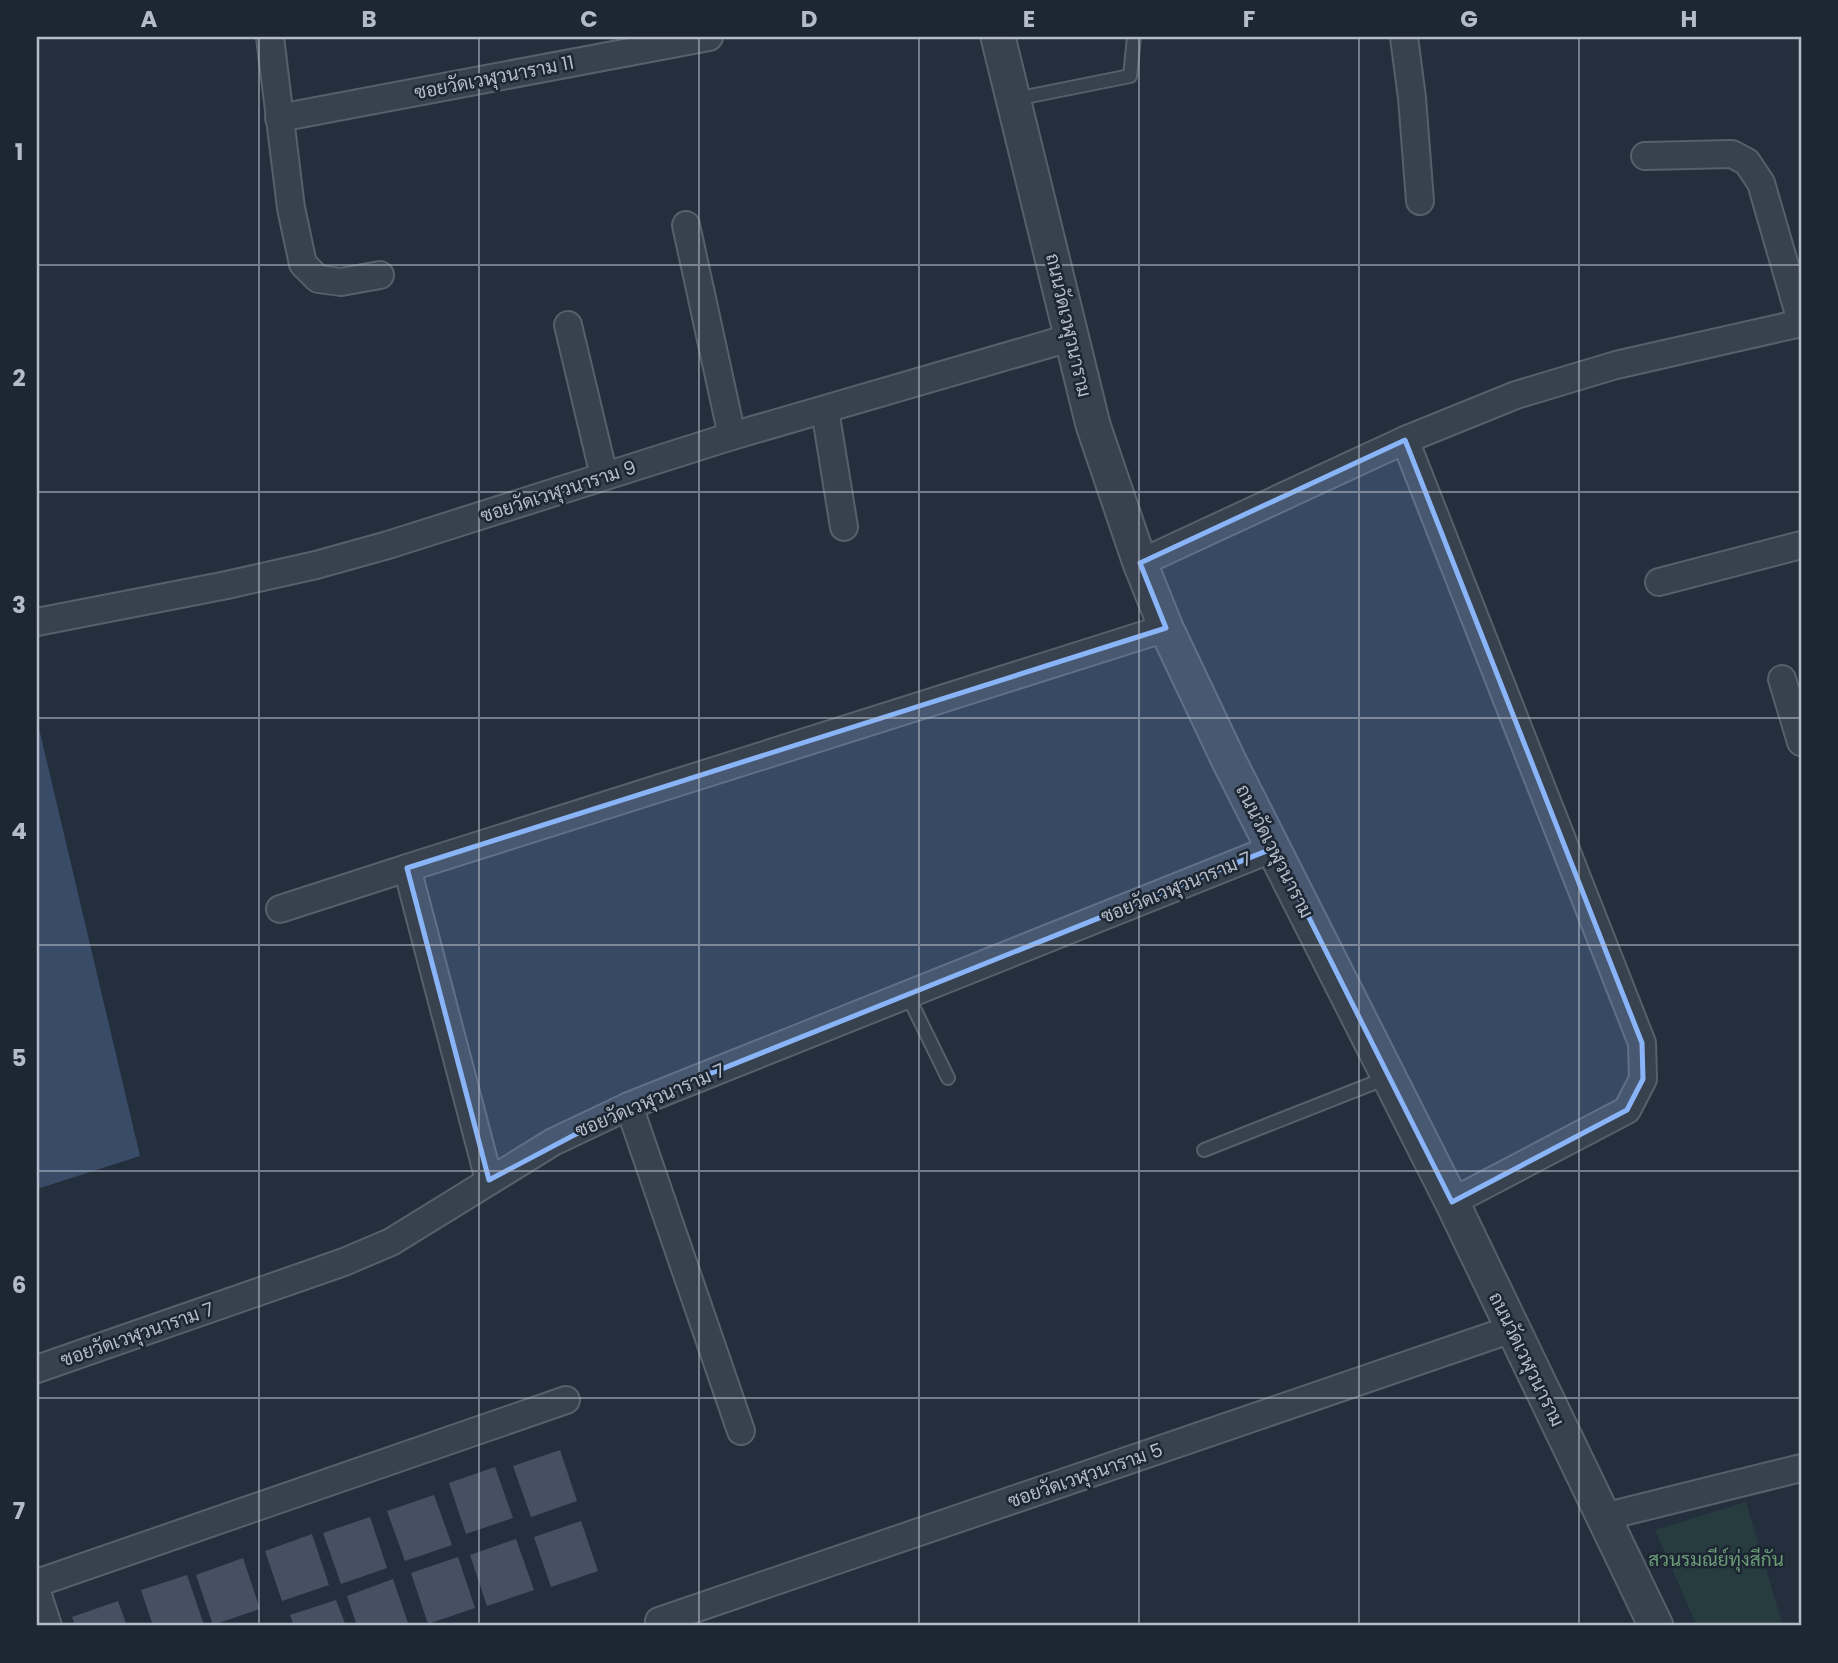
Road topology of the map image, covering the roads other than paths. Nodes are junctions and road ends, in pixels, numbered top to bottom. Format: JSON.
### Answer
{"nodes":[{"id":1,"x":270,"y":37,"type":"edge"},
{"id":2,"x":709,"y":37,"type":"edge"},
{"id":3,"x":998,"y":37,"type":"edge"},
{"id":4,"x":1134,"y":37,"type":"edge"},
{"id":5,"x":1404,"y":37,"type":"edge"},
{"id":6,"x":1014,"y":99,"type":"junction"},
{"id":7,"x":279,"y":118,"type":"junction"},
{"id":8,"x":1645,"y":156,"type":"dead end"},
{"id":9,"x":1420,"y":201,"type":"dead end"},
{"id":10,"x":686,"y":225,"type":"dead end"},
{"id":11,"x":380,"y":275,"type":"dead end"},
{"id":12,"x":1801,"y":322,"type":"edge"},
{"id":13,"x":568,"y":325,"type":"dead end"},
{"id":14,"x":1073,"y":337,"type":"junction"},
{"id":15,"x":825,"y":410,"type":"junction"},
{"id":16,"x":732,"y":436,"type":"junction"},
{"id":17,"x":1405,"y":440,"type":"junction"},
{"id":18,"x":604,"y":476,"type":"junction"},
{"id":19,"x":844,"y":527,"type":"dead end"},
{"id":20,"x":1801,"y":545,"type":"edge"},
{"id":21,"x":1140,"y":563,"type":"junction"},
{"id":22,"x":1659,"y":582,"type":"dead end"},
{"id":23,"x":37,"y":622,"type":"edge"},
{"id":24,"x":1166,"y":628,"type":"junction"},
{"id":25,"x":1782,"y":680,"type":"dead end"},
{"id":26,"x":1801,"y":741,"type":"edge"},
{"id":27,"x":1274,"y":848,"type":"junction"},
{"id":28,"x":407,"y":868,"type":"junction"},
{"id":29,"x":280,"y":909,"type":"dead end"},
{"id":30,"x":907,"y":993,"type":"junction"},
{"id":31,"x":1389,"y":1077,"type":"junction"},
{"id":32,"x":948,"y":1078,"type":"dead end"},
{"id":33,"x":629,"y":1106,"type":"junction"},
{"id":34,"x":1204,"y":1150,"type":"dead end"},
{"id":35,"x":489,"y":1180,"type":"junction"},
{"id":36,"x":1452,"y":1202,"type":"junction"},
{"id":37,"x":1511,"y":1329,"type":"junction"},
{"id":38,"x":37,"y":1369,"type":"edge"},
{"id":39,"x":566,"y":1400,"type":"dead end"},
{"id":40,"x":741,"y":1431,"type":"dead end"},
{"id":41,"x":1801,"y":1468,"type":"edge"},
{"id":42,"x":1603,"y":1517,"type":"junction"},
{"id":43,"x":37,"y":1583,"type":"edge"},
{"id":44,"x":37,"y":1592,"type":"edge"},
{"id":45,"x":659,"y":1621,"type":"dead end"},
{"id":46,"x":48,"y":1626,"type":"edge"},
{"id":47,"x":1656,"y":1626,"type":"edge"}],
"edges":[{"from":1,"to":7,"type":"street"},
{"from":2,"to":7,"type":"street","name":"ซอยวัดเวฬุวนาราม 11"},
{"from":3,"to":6,"type":"street","name":"ถนนวัดเวฬุวนาราม"},
{"from":4,"to":6,"type":"lane"},
{"from":5,"to":9,"type":"street"},
{"from":6,"to":14,"type":"street","name":"ถนนวัดเวฬุวนาราม"},
{"from":7,"to":11,"type":"street"},
{"from":8,"to":12,"type":"street"},
{"from":10,"to":16,"type":"street"},
{"from":12,"to":17,"type":"street"},
{"from":13,"to":18,"type":"street"},
{"from":14,"to":15,"type":"street","name":"ซอยวัดเวฬุวนาราม 9"},
{"from":14,"to":21,"type":"street","name":"ถนนวัดเวฬุวนาราม"},
{"from":15,"to":16,"type":"street","name":"ซอยวัดเวฬุวนาราม 9"},
{"from":15,"to":19,"type":"street"},
{"from":16,"to":18,"type":"street","name":"ซอยวัดเวฬุวนาราม 9"},
{"from":17,"to":21,"type":"street"},
{"from":17,"to":36,"type":"street"},
{"from":18,"to":23,"type":"street","name":"ซอยวัดเวฬุวนาราม 9"},
{"from":20,"to":22,"type":"street"},
{"from":21,"to":24,"type":"street","name":"ถนนวัดเวฬุวนาราม"},
{"from":24,"to":27,"type":"street","name":"ถนนวัดเวฬุวนาราม"},
{"from":24,"to":28,"type":"street"},
{"from":25,"to":26,"type":"street"},
{"from":27,"to":30,"type":"street","name":"ซอยวัดเวฬุวนาราม 7"},
{"from":27,"to":31,"type":"street","name":"ถนนวัดเวฬุวนาราม"},
{"from":28,"to":29,"type":"street"},
{"from":28,"to":35,"type":"street"},
{"from":30,"to":32,"type":"lane"},
{"from":30,"to":33,"type":"street","name":"ซอยวัดเวฬุวนาราม 7"},
{"from":31,"to":34,"type":"lane"},
{"from":31,"to":36,"type":"street","name":"ถนนวัดเวฬุวนาราม"},
{"from":33,"to":35,"type":"street","name":"ซอยวัดเวฬุวนาราม 7"},
{"from":33,"to":40,"type":"street"},
{"from":35,"to":38,"type":"street","name":"ซอยวัดเวฬุวนาราม 7"},
{"from":36,"to":37,"type":"street","name":"ถนนวัดเวฬุวนาราม"},
{"from":37,"to":42,"type":"street","name":"ถนนวัดเวฬุวนาราม"},
{"from":37,"to":45,"type":"street","name":"ซอยวัดเวฬุวนาราม 5"},
{"from":39,"to":43,"type":"street"},
{"from":41,"to":42,"type":"street"},
{"from":42,"to":47,"type":"street","name":"ถนนวัดเวฬุวนาราม"},
{"from":44,"to":46,"type":"street"}]}
